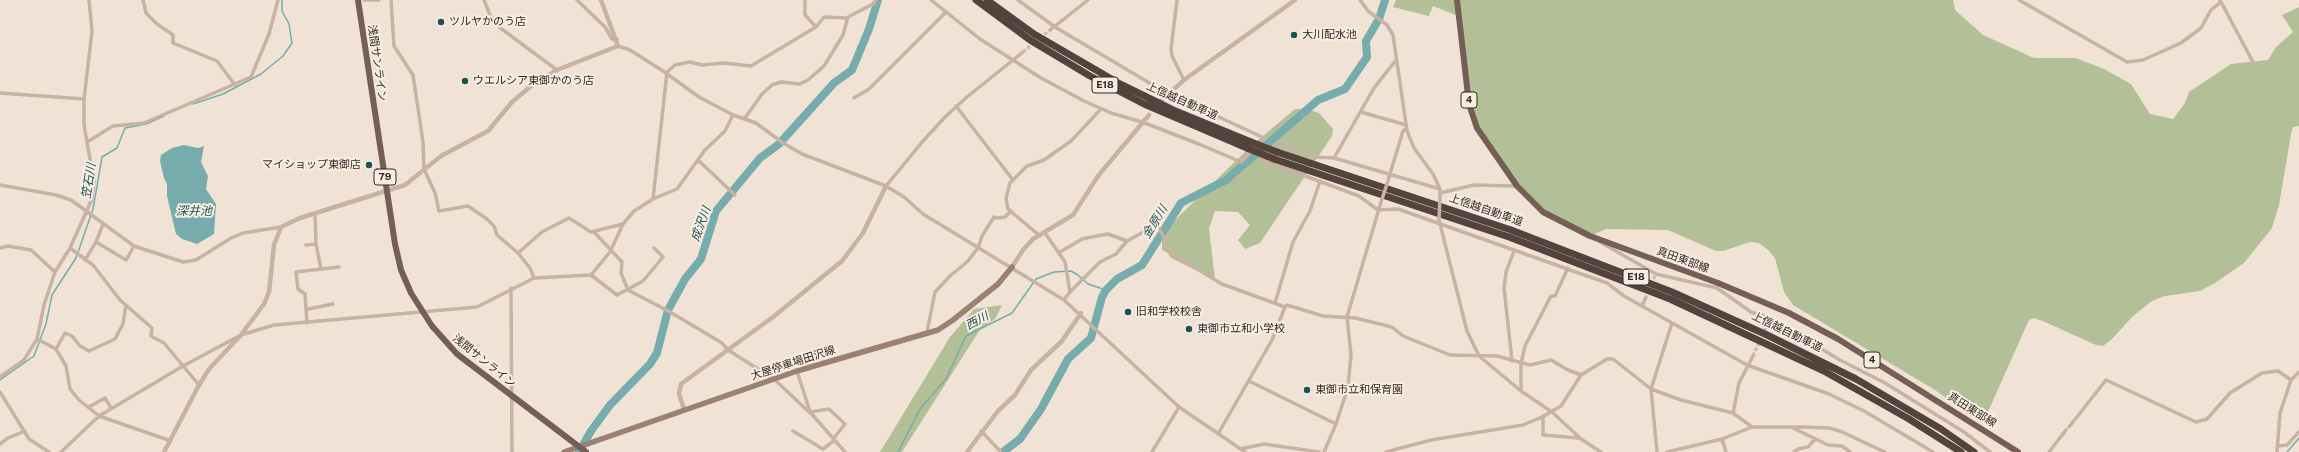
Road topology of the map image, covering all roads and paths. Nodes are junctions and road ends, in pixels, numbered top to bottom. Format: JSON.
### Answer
{"nodes":[{"id":1,"x":89,"y":0,"type":"edge"},
{"id":2,"x":143,"y":0,"type":"edge"},
{"id":3,"x":278,"y":0,"type":"edge"},
{"id":4,"x":358,"y":0,"type":"edge"},
{"id":5,"x":364,"y":0,"type":"edge"},
{"id":6,"x":379,"y":0,"type":"edge"},
{"id":7,"x":391,"y":0,"type":"edge"},
{"id":8,"x":484,"y":0,"type":"edge"},
{"id":9,"x":577,"y":0,"type":"edge"},
{"id":10,"x":601,"y":0,"type":"edge"},
{"id":11,"x":805,"y":0,"type":"edge"},
{"id":12,"x":876,"y":0,"type":"edge"},
{"id":13,"x":931,"y":0,"type":"edge"},
{"id":14,"x":976,"y":0,"type":"edge"},
{"id":15,"x":987,"y":0,"type":"edge"},
{"id":16,"x":1018,"y":0,"type":"edge"},
{"id":17,"x":1088,"y":0,"type":"edge"},
{"id":18,"x":1177,"y":0,"type":"edge"},
{"id":19,"x":1295,"y":0,"type":"edge"},
{"id":20,"x":1360,"y":0,"type":"edge"},
{"id":21,"x":1457,"y":0,"type":"edge"},
{"id":22,"x":2019,"y":0,"type":"edge"},
{"id":23,"x":2221,"y":1,"type":"edge"},
{"id":24,"x":946,"y":12,"type":"junction"},
{"id":25,"x":848,"y":18,"type":"junction"},
{"id":26,"x":816,"y":27,"type":"junction"},
{"id":27,"x":1055,"y":27,"type":"junction"},
{"id":28,"x":1050,"y":30,"type":"tunnel mouth"},
{"id":29,"x":617,"y":39,"type":"junction"},
{"id":30,"x":618,"y":46,"type":"junction"},
{"id":31,"x":1023,"y":52,"type":"tunnel mouth"},
{"id":32,"x":1013,"y":60,"type":"junction"},
{"id":33,"x":1396,"y":60,"type":"junction"},
{"id":34,"x":2254,"y":64,"type":"dead end"},
{"id":35,"x":557,"y":70,"type":"junction"},
{"id":36,"x":665,"y":73,"type":"junction"},
{"id":37,"x":1184,"y":80,"type":"junction"},
{"id":38,"x":235,"y":85,"type":"junction"},
{"id":39,"x":0,"y":93,"type":"edge"},
{"id":40,"x":1168,"y":94,"type":"junction"},
{"id":41,"x":854,"y":98,"type":"dead end"},
{"id":42,"x":84,"y":99,"type":"junction"},
{"id":43,"x":1162,"y":100,"type":"dead end"},
{"id":44,"x":956,"y":106,"type":"junction"},
{"id":45,"x":1101,"y":109,"type":"junction"},
{"id":46,"x":1361,"y":112,"type":"junction"},
{"id":47,"x":733,"y":115,"type":"junction"},
{"id":48,"x":1149,"y":115,"type":"dead end"},
{"id":49,"x":745,"y":118,"type":"junction"},
{"id":50,"x":1142,"y":122,"type":"junction"},
{"id":51,"x":1406,"y":126,"type":"junction"},
{"id":52,"x":87,"y":142,"type":"junction"},
{"id":53,"x":1249,"y":145,"type":"junction"},
{"id":54,"x":1275,"y":155,"type":"junction"},
{"id":55,"x":1334,"y":158,"type":"junction"},
{"id":56,"x":698,"y":160,"type":"junction"},
{"id":57,"x":424,"y":169,"type":"junction"},
{"id":58,"x":1390,"y":177,"type":"junction"},
{"id":59,"x":1013,"y":180,"type":"junction"},
{"id":60,"x":1320,"y":181,"type":"junction"},
{"id":61,"x":0,"y":185,"type":"edge"},
{"id":62,"x":886,"y":186,"type":"junction"},
{"id":63,"x":1517,"y":186,"type":"junction"},
{"id":64,"x":387,"y":192,"type":"junction"},
{"id":65,"x":734,"y":193,"type":"dead end"},
{"id":66,"x":1440,"y":193,"type":"junction"},
{"id":67,"x":653,"y":199,"type":"junction"},
{"id":68,"x":1378,"y":210,"type":"junction"},
{"id":69,"x":1011,"y":211,"type":"junction"},
{"id":70,"x":87,"y":213,"type":"junction"},
{"id":71,"x":315,"y":214,"type":"junction"},
{"id":72,"x":103,"y":224,"type":"junction"},
{"id":73,"x":623,"y":224,"type":"junction"},
{"id":74,"x":1440,"y":226,"type":"junction"},
{"id":75,"x":281,"y":227,"type":"junction"},
{"id":76,"x":594,"y":232,"type":"junction"},
{"id":77,"x":1045,"y":233,"type":"junction"},
{"id":78,"x":1040,"y":236,"type":"junction"},
{"id":79,"x":1590,"y":236,"type":"junction"},
{"id":80,"x":1127,"y":241,"type":"junction"},
{"id":81,"x":96,"y":242,"type":"junction"},
{"id":82,"x":316,"y":244,"type":"junction"},
{"id":83,"x":306,"y":245,"type":"dead end"},
{"id":84,"x":134,"y":246,"type":"junction"},
{"id":85,"x":0,"y":248,"type":"edge"},
{"id":86,"x":70,"y":248,"type":"junction"},
{"id":87,"x":654,"y":248,"type":"dead end"},
{"id":88,"x":978,"y":248,"type":"junction"},
{"id":89,"x":611,"y":250,"type":"junction"},
{"id":90,"x":1514,"y":251,"type":"junction"},
{"id":91,"x":1060,"y":252,"type":"junction"},
{"id":92,"x":518,"y":253,"type":"junction"},
{"id":93,"x":85,"y":260,"type":"junction"},
{"id":94,"x":339,"y":267,"type":"dead end"},
{"id":95,"x":1012,"y":267,"type":"junction"},
{"id":96,"x":1568,"y":268,"type":"junction"},
{"id":97,"x":321,"y":269,"type":"junction"},
{"id":98,"x":55,"y":272,"type":"junction"},
{"id":99,"x":591,"y":275,"type":"junction"},
{"id":100,"x":534,"y":278,"type":"junction"},
{"id":101,"x":1718,"y":286,"type":"junction"},
{"id":102,"x":511,"y":288,"type":"junction"},
{"id":103,"x":628,"y":290,"type":"junction"},
{"id":104,"x":1070,"y":292,"type":"junction"},
{"id":105,"x":1646,"y":297,"type":"dead end"},
{"id":106,"x":1064,"y":300,"type":"junction"},
{"id":107,"x":333,"y":304,"type":"dead end"},
{"id":108,"x":1276,"y":304,"type":"junction"},
{"id":109,"x":126,"y":305,"type":"junction"},
{"id":110,"x":1642,"y":306,"type":"junction"},
{"id":111,"x":1286,"y":307,"type":"junction"},
{"id":112,"x":308,"y":309,"type":"junction"},
{"id":113,"x":422,"y":312,"type":"junction"},
{"id":114,"x":1081,"y":314,"type":"junction"},
{"id":115,"x":1347,"y":317,"type":"junction"},
{"id":116,"x":307,"y":323,"type":"junction"},
{"id":117,"x":1672,"y":323,"type":"junction"},
{"id":118,"x":927,"y":332,"type":"junction"},
{"id":119,"x":241,"y":335,"type":"junction"},
{"id":120,"x":38,"y":340,"type":"junction"},
{"id":121,"x":56,"y":349,"type":"junction"},
{"id":122,"x":728,"y":350,"type":"junction"},
{"id":123,"x":1479,"y":356,"type":"junction"},
{"id":124,"x":1753,"y":356,"type":"tunnel mouth"},
{"id":125,"x":1512,"y":361,"type":"junction"},
{"id":126,"x":1521,"y":364,"type":"junction"},
{"id":127,"x":1747,"y":365,"type":"junction"},
{"id":128,"x":183,"y":366,"type":"junction"},
{"id":129,"x":797,"y":371,"type":"junction"},
{"id":130,"x":2299,"y":372,"type":"edge"},
{"id":131,"x":1581,"y":375,"type":"junction"},
{"id":132,"x":0,"y":378,"type":"edge"},
{"id":133,"x":774,"y":379,"type":"junction"},
{"id":134,"x":2291,"y":380,"type":"junction"},
{"id":135,"x":1249,"y":381,"type":"junction"},
{"id":136,"x":199,"y":384,"type":"junction"},
{"id":137,"x":1651,"y":388,"type":"junction"},
{"id":138,"x":1521,"y":391,"type":"junction"},
{"id":139,"x":0,"y":392,"type":"edge"},
{"id":140,"x":512,"y":396,"type":"junction"},
{"id":141,"x":89,"y":407,"type":"junction"},
{"id":142,"x":1180,"y":407,"type":"junction"},
{"id":143,"x":111,"y":408,"type":"junction"},
{"id":144,"x":684,"y":409,"type":"junction"},
{"id":145,"x":810,"y":412,"type":"junction"},
{"id":146,"x":1552,"y":412,"type":"junction"},
{"id":147,"x":1733,"y":413,"type":"junction"},
{"id":148,"x":100,"y":416,"type":"junction"},
{"id":149,"x":1543,"y":416,"type":"junction"},
{"id":150,"x":1336,"y":424,"type":"junction"},
{"id":151,"x":1752,"y":427,"type":"junction"},
{"id":152,"x":1793,"y":428,"type":"junction"},
{"id":153,"x":25,"y":431,"type":"junction"},
{"id":154,"x":793,"y":431,"type":"dead end"},
{"id":155,"x":981,"y":431,"type":"junction"},
{"id":156,"x":2299,"y":432,"type":"edge"},
{"id":157,"x":1218,"y":434,"type":"junction"},
{"id":158,"x":1580,"y":438,"type":"junction"},
{"id":159,"x":834,"y":439,"type":"junction"},
{"id":160,"x":1722,"y":439,"type":"junction"},
{"id":161,"x":1815,"y":439,"type":"junction"},
{"id":162,"x":171,"y":441,"type":"junction"},
{"id":163,"x":0,"y":444,"type":"edge"},
{"id":164,"x":2278,"y":446,"type":"junction"},
{"id":165,"x":1240,"y":448,"type":"junction"},
{"id":166,"x":584,"y":449,"type":"edge"},
{"id":167,"x":48,"y":452,"type":"edge"},
{"id":168,"x":60,"y":452,"type":"edge"},
{"id":169,"x":164,"y":452,"type":"edge"},
{"id":170,"x":512,"y":452,"type":"edge"},
{"id":171,"x":564,"y":452,"type":"edge"},
{"id":172,"x":845,"y":452,"type":"edge"},
{"id":173,"x":966,"y":452,"type":"edge"},
{"id":174,"x":1001,"y":452,"type":"edge"},
{"id":175,"x":1152,"y":452,"type":"edge"},
{"id":176,"x":1245,"y":452,"type":"edge"},
{"id":177,"x":1319,"y":452,"type":"edge"},
{"id":178,"x":1324,"y":452,"type":"edge"},
{"id":179,"x":1386,"y":452,"type":"edge"},
{"id":180,"x":1602,"y":452,"type":"edge"},
{"id":181,"x":1657,"y":452,"type":"edge"},
{"id":182,"x":1667,"y":452,"type":"edge"},
{"id":183,"x":1726,"y":452,"type":"edge"},
{"id":184,"x":1794,"y":452,"type":"edge"},
{"id":185,"x":1850,"y":452,"type":"edge"},
{"id":186,"x":1885,"y":452,"type":"edge"},
{"id":187,"x":1933,"y":452,"type":"edge"},
{"id":188,"x":1961,"y":452,"type":"edge"},
{"id":189,"x":1974,"y":452,"type":"edge"},
{"id":190,"x":1990,"y":452,"type":"edge"},
{"id":191,"x":2018,"y":452,"type":"edge"},
{"id":192,"x":2049,"y":452,"type":"edge"},
{"id":193,"x":2277,"y":452,"type":"edge"}],
"edges":[{"from":1,"to":42,"type":"street"},
{"from":2,"to":38,"type":"street"},
{"from":3,"to":38,"type":"street"},
{"from":4,"to":64,"type":"main road","name":"浅間サンライン","number":"79"},
{"from":5,"to":6,"type":"street"},
{"from":7,"to":57,"type":"street"},
{"from":8,"to":35,"type":"street"},
{"from":9,"to":29,"type":"street"},
{"from":10,"to":29,"type":"street"},
{"from":11,"to":26,"type":"street"},
{"from":12,"to":25,"type":"street"},
{"from":13,"to":24,"type":"street"},
{"from":14,"to":53,"type":"highway","name":"上信越自動車道","number":"E18"},
{"from":15,"to":53,"type":"highway","name":"上信越自動車道","number":"E18"},
{"from":16,"to":27,"type":"street"},
{"from":17,"to":27,"type":"street"},
{"from":18,"to":37,"type":"street"},
{"from":19,"to":37,"type":"street"},
{"from":20,"to":33,"type":"street"},
{"from":21,"to":63,"type":"main road","name":"真田東部線","number":"4"},
{"from":22,"to":23,"type":"street"},
{"from":23,"to":34,"type":"street"},
{"from":24,"to":32,"type":"street"},
{"from":24,"to":41,"type":"street"},
{"from":25,"to":26,"type":"street"},
{"from":25,"to":49,"type":"street"},
{"from":26,"to":36,"type":"street"},
{"from":27,"to":28,"type":"street"},
{"from":27,"to":40,"type":"street"},
{"from":29,"to":30,"type":"street"},
{"from":30,"to":35,"type":"street"},
{"from":30,"to":36,"type":"street"},
{"from":31,"to":32,"type":"street"},
{"from":32,"to":44,"type":"street"},
{"from":32,"to":45,"type":"street"},
{"from":33,"to":46,"type":"street"},
{"from":33,"to":51,"type":"street"},
{"from":35,"to":57,"type":"street"},
{"from":36,"to":47,"type":"street"},
{"from":36,"to":67,"type":"street"},
{"from":37,"to":40,"type":"street"},
{"from":38,"to":52,"type":"street"},
{"from":39,"to":42,"type":"street"},
{"from":40,"to":43,"type":"street"},
{"from":40,"to":50,"type":"street"},
{"from":42,"to":52,"type":"street"},
{"from":44,"to":59,"type":"street"},
{"from":44,"to":62,"type":"street"},
{"from":45,"to":50,"type":"street"},
{"from":45,"to":59,"type":"street"},
{"from":46,"to":51,"type":"street"},
{"from":46,"to":55,"type":"street"},
{"from":47,"to":49,"type":"street"},
{"from":47,"to":56,"type":"street"},
{"from":48,"to":50,"type":"street"},
{"from":49,"to":62,"type":"street"},
{"from":50,"to":77,"type":"street"},
{"from":51,"to":58,"type":"street"},
{"from":51,"to":66,"type":"street"},
{"from":52,"to":70,"type":"street"},
{"from":53,"to":54,"type":"highway","name":"上信越自動車道","number":"E18","bridge":true},
{"from":54,"to":188,"type":"highway","name":"上信越自動車道","number":"E18"},
{"from":54,"to":189,"type":"highway","name":"上信越自動車道","number":"E18"},
{"from":55,"to":58,"type":"street"},
{"from":55,"to":60,"type":"street"},
{"from":56,"to":65,"type":"street"},
{"from":56,"to":67,"type":"street"},
{"from":57,"to":64,"type":"street"},
{"from":57,"to":92,"type":"street"},
{"from":58,"to":66,"type":"street"},
{"from":58,"to":68,"type":"street","bridge":true},
{"from":59,"to":69,"type":"street"},
{"from":60,"to":68,"type":"street"},
{"from":60,"to":108,"type":"street"},
{"from":61,"to":70,"type":"street"},
{"from":62,"to":88,"type":"street"},
{"from":62,"to":122,"type":"street"},
{"from":63,"to":66,"type":"street"},
{"from":63,"to":79,"type":"main road","name":"真田東部線","number":"4"},
{"from":64,"to":71,"type":"street"},
{"from":64,"to":113,"type":"main road","name":"浅間サンライン","number":"79"},
{"from":66,"to":74,"type":"street","bridge":true},
{"from":67,"to":73,"type":"street"},
{"from":68,"to":74,"type":"street"},
{"from":68,"to":115,"type":"street"},
{"from":69,"to":78,"type":"street"},
{"from":69,"to":88,"type":"street"},
{"from":70,"to":72,"type":"street"},
{"from":70,"to":86,"type":"street"},
{"from":71,"to":75,"type":"street"},
{"from":71,"to":82,"type":"street"},
{"from":72,"to":81,"type":"street"},
{"from":72,"to":84,"type":"street"},
{"from":73,"to":76,"type":"street"},
{"from":73,"to":89,"type":"street"},
{"from":74,"to":90,"type":"street"},
{"from":74,"to":123,"type":"street"},
{"from":75,"to":84,"type":"street"},
{"from":75,"to":119,"type":"street"},
{"from":76,"to":89,"type":"street"},
{"from":76,"to":92,"type":"street"},
{"from":77,"to":78,"type":"street"},
{"from":77,"to":91,"type":"street"},
{"from":78,"to":95,"type":"street"},
{"from":79,"to":101,"type":"main road","name":"真田東部線","number":"4"},
{"from":79,"to":101,"type":"street"},
{"from":80,"to":91,"type":"street"},
{"from":80,"to":104,"type":"street"},
{"from":80,"to":108,"type":"street"},
{"from":81,"to":84,"type":"street"},
{"from":81,"to":93,"type":"street"},
{"from":82,"to":83,"type":"street"},
{"from":82,"to":97,"type":"street"},
{"from":85,"to":98,"type":"street"},
{"from":86,"to":93,"type":"street"},
{"from":86,"to":98,"type":"street"},
{"from":87,"to":103,"type":"street"},
{"from":88,"to":95,"type":"street"},
{"from":88,"to":118,"type":"street"},
{"from":89,"to":99,"type":"street"},
{"from":89,"to":103,"type":"street"},
{"from":90,"to":96,"type":"street"},
{"from":90,"to":125,"type":"street"},
{"from":91,"to":104,"type":"street"},
{"from":92,"to":100,"type":"street"},
{"from":93,"to":109,"type":"street"},
{"from":94,"to":97,"type":"street"},
{"from":95,"to":106,"type":"street"},
{"from":95,"to":118,"type":"main road","name":"大屋停車場田沢線"},
{"from":96,"to":110,"type":"street"},
{"from":96,"to":126,"type":"street"},
{"from":97,"to":112,"type":"street"},
{"from":98,"to":120,"type":"street"},
{"from":99,"to":100,"type":"street"},
{"from":99,"to":103,"type":"street"},
{"from":100,"to":102,"type":"street"},
{"from":101,"to":190,"type":"street"},
{"from":101,"to":191,"type":"main road","name":"真田東部線","number":"4"},
{"from":102,"to":113,"type":"street"},
{"from":102,"to":140,"type":"street"},
{"from":103,"to":122,"type":"street"},
{"from":104,"to":106,"type":"street"},
{"from":105,"to":110,"type":"street"},
{"from":106,"to":114,"type":"street"},
{"from":107,"to":112,"type":"street"},
{"from":108,"to":111,"type":"street"},
{"from":109,"to":121,"type":"street"},
{"from":109,"to":128,"type":"street"},
{"from":110,"to":117,"type":"street"},
{"from":111,"to":115,"type":"street"},
{"from":111,"to":135,"type":"street"},
{"from":112,"to":116,"type":"street"},
{"from":113,"to":116,"type":"street"},
{"from":113,"to":140,"type":"main road","name":"浅間サンライン","number":"79"},
{"from":114,"to":142,"type":"street"},
{"from":114,"to":155,"type":"street"},
{"from":115,"to":123,"type":"street"},
{"from":115,"to":150,"type":"street"},
{"from":116,"to":119,"type":"street"},
{"from":117,"to":127,"type":"street"},
{"from":117,"to":137,"type":"street"},
{"from":118,"to":129,"type":"main road","name":"大屋停車場田沢線"},
{"from":119,"to":128,"type":"street"},
{"from":119,"to":136,"type":"street"},
{"from":120,"to":121,"type":"street"},
{"from":120,"to":132,"type":"street"},
{"from":121,"to":141,"type":"street"},
{"from":122,"to":133,"type":"street"},
{"from":122,"to":144,"type":"street"},
{"from":123,"to":125,"type":"street"},
{"from":123,"to":138,"type":"street"},
{"from":124,"to":127,"type":"street"},
{"from":125,"to":126,"type":"street"},
{"from":126,"to":131,"type":"street"},
{"from":126,"to":138,"type":"street"},
{"from":127,"to":147,"type":"street"},
{"from":127,"to":187,"type":"street"},
{"from":128,"to":136,"type":"street"},
{"from":128,"to":143,"type":"street"},
{"from":129,"to":133,"type":"main road","name":"大屋停車場田沢線"},
{"from":129,"to":145,"type":"street"},
{"from":130,"to":134,"type":"street"},
{"from":131,"to":137,"type":"street"},
{"from":131,"to":146,"type":"street"},
{"from":133,"to":144,"type":"main road","name":"大屋停車場田沢線"},
{"from":133,"to":145,"type":"street"},
{"from":134,"to":164,"type":"street"},
{"from":134,"to":192,"type":"street"},
{"from":135,"to":150,"type":"street"},
{"from":135,"to":157,"type":"street"},
{"from":136,"to":162,"type":"street"},
{"from":137,"to":147,"type":"street"},
{"from":137,"to":181,"type":"street"},
{"from":138,"to":146,"type":"street"},
{"from":139,"to":153,"type":"street"},
{"from":140,"to":166,"type":"main road","name":"浅間サンライン","number":"79"},
{"from":140,"to":170,"type":"street"},
{"from":141,"to":143,"type":"street"},
{"from":141,"to":148,"type":"street"},
{"from":142,"to":157,"type":"street"},
{"from":142,"to":175,"type":"street"},
{"from":143,"to":148,"type":"street"},
{"from":144,"to":166,"type":"main road","name":"大屋停車場田沢線"},
{"from":145,"to":159,"type":"street"},
{"from":145,"to":159,"type":"street"},
{"from":146,"to":149,"type":"street"},
{"from":146,"to":158,"type":"street"},
{"from":147,"to":151,"type":"street"},
{"from":148,"to":162,"type":"street"},
{"from":148,"to":168,"type":"street"},
{"from":149,"to":158,"type":"street"},
{"from":149,"to":179,"type":"street"},
{"from":150,"to":178,"type":"street"},
{"from":151,"to":152,"type":"street"},
{"from":151,"to":160,"type":"street"},
{"from":152,"to":161,"type":"street"},
{"from":152,"to":186,"type":"street"},
{"from":153,"to":163,"type":"street"},
{"from":153,"to":167,"type":"street"},
{"from":154,"to":159,"type":"street"},
{"from":155,"to":173,"type":"street"},
{"from":155,"to":174,"type":"street"},
{"from":156,"to":164,"type":"street"},
{"from":157,"to":165,"type":"street"},
{"from":158,"to":180,"type":"street"},
{"from":159,"to":172,"type":"street"},
{"from":160,"to":182,"type":"street"},
{"from":160,"to":183,"type":"street"},
{"from":161,"to":184,"type":"street"},
{"from":161,"to":185,"type":"street"},
{"from":162,"to":169,"type":"street"},
{"from":164,"to":193,"type":"street"},
{"from":165,"to":176,"type":"street"},
{"from":165,"to":177,"type":"street"},
{"from":166,"to":171,"type":"main road","name":"大屋停車場田沢線"}]}
